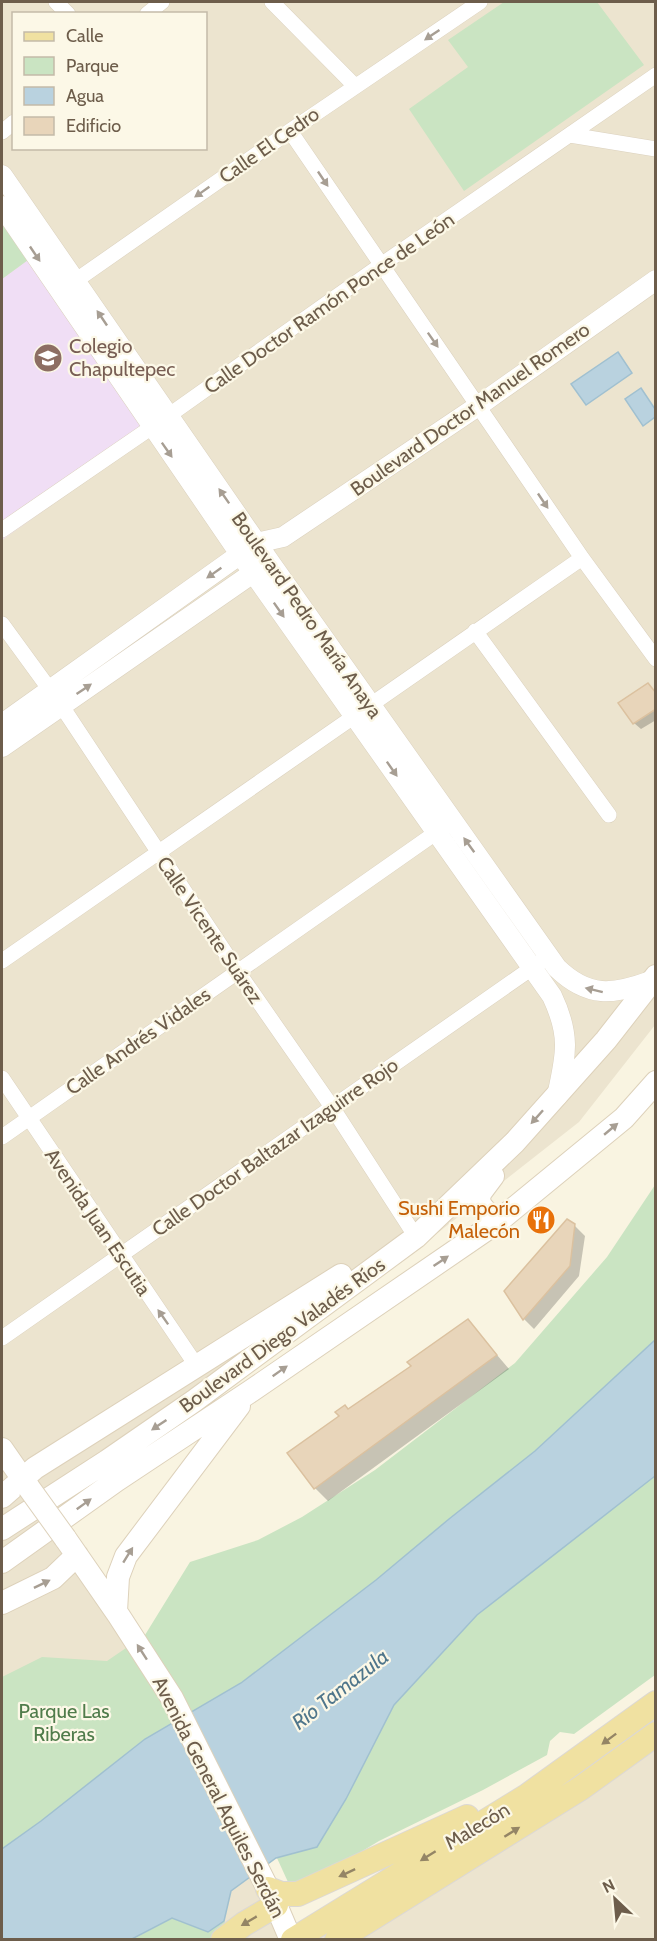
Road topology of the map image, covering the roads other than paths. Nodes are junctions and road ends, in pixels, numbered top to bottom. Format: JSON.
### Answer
{"nodes":[{"id":1,"x":162,"y":2,"type":"edge"},
{"id":2,"x":272,"y":2,"type":"edge"},
{"id":3,"x":480,"y":2,"type":"edge"},
{"id":4,"x":150,"y":12,"type":"edge"},
{"id":5,"x":656,"y":75,"type":"edge"},
{"id":6,"x":355,"y":86,"type":"junction"},
{"id":7,"x":290,"y":131,"type":"junction"},
{"id":8,"x":570,"y":135,"type":"junction"},
{"id":9,"x":656,"y":149,"type":"edge"},
{"id":10,"x":2,"y":175,"type":"edge"},
{"id":11,"x":2,"y":206,"type":"edge"},
{"id":12,"x":381,"y":265,"type":"junction"},
{"id":13,"x":76,"y":280,"type":"junction"},
{"id":14,"x":656,"y":280,"type":"edge"},
{"id":15,"x":60,"y":292,"type":"junction"},
{"id":16,"x":478,"y":406,"type":"junction"},
{"id":17,"x":168,"y":416,"type":"junction"},
{"id":18,"x":152,"y":428,"type":"junction"},
{"id":19,"x":2,"y":530,"type":"edge"},
{"id":20,"x":283,"y":537,"type":"junction"},
{"id":21,"x":256,"y":543,"type":"junction"},
{"id":22,"x":240,"y":555,"type":"junction"},
{"id":23,"x":582,"y":558,"type":"junction"},
{"id":24,"x":261,"y":567,"type":"junction"},
{"id":25,"x":2,"y":624,"type":"edge"},
{"id":26,"x":475,"y":632,"type":"junction"},
{"id":27,"x":656,"y":659,"type":"edge"},
{"id":28,"x":55,"y":697,"type":"junction"},
{"id":29,"x":362,"y":710,"type":"junction"},
{"id":30,"x":2,"y":724,"type":"edge"},
{"id":31,"x":2,"y":747,"type":"edge"},
{"id":32,"x":609,"y":815,"type":"dead end"},
{"id":33,"x":444,"y":827,"type":"junction"},
{"id":34,"x":158,"y":853,"type":"junction"},
{"id":35,"x":549,"y":956,"type":"junction"},
{"id":36,"x":2,"y":961,"type":"edge"},
{"id":37,"x":532,"y":968,"type":"junction"},
{"id":38,"x":238,"y":972,"type":"junction"},
{"id":39,"x":653,"y":979,"type":"edge"},
{"id":40,"x":2,"y":1078,"type":"edge"},
{"id":41,"x":656,"y":1082,"type":"edge"},
{"id":42,"x":556,"y":1096,"type":"junction"},
{"id":43,"x":332,"y":1107,"type":"junction"},
{"id":44,"x":28,"y":1119,"type":"junction"},
{"id":45,"x":2,"y":1137,"type":"edge"},
{"id":46,"x":515,"y":1142,"type":"junction"},
{"id":47,"x":496,"y":1223,"type":"junction"},
{"id":48,"x":416,"y":1237,"type":"junction"},
{"id":49,"x":396,"y":1252,"type":"junction"},
{"id":50,"x":120,"y":1255,"type":"junction"},
{"id":51,"x":2,"y":1338,"type":"edge"},
{"id":52,"x":196,"y":1365,"type":"junction"},
{"id":53,"x":251,"y":1391,"type":"junction"},
{"id":54,"x":2,"y":1449,"type":"edge"},
{"id":55,"x":26,"y":1484,"type":"junction"},
{"id":56,"x":2,"y":1497,"type":"edge"},
{"id":57,"x":2,"y":1529,"type":"edge"},
{"id":58,"x":71,"y":1547,"type":"junction"},
{"id":59,"x":2,"y":1562,"type":"edge"},
{"id":60,"x":2,"y":1603,"type":"edge"},
{"id":61,"x":118,"y":1614,"type":"junction"},
{"id":62,"x":656,"y":1703,"type":"edge"},
{"id":63,"x":656,"y":1734,"type":"edge"},
{"id":64,"x":521,"y":1800,"type":"junction"},
{"id":65,"x":272,"y":1897,"type":"junction"},
{"id":66,"x":341,"y":1938,"type":"edge"},
{"id":67,"x":223,"y":1940,"type":"edge"},
{"id":68,"x":292,"y":1940,"type":"edge"}],
"edges":[{"from":1,"to":4,"type":"street"},
{"from":2,"to":6,"type":"street"},
{"from":3,"to":6,"type":"street","name":"Calle El Cedro","one_way":true},
{"from":5,"to":8,"type":"street","name":"Calle Doctor Ramón Ponce de León"},
{"from":6,"to":7,"type":"street","name":"Calle El Cedro"},
{"from":7,"to":12,"type":"street","one_way":true},
{"from":7,"to":13,"type":"street","name":"Calle El Cedro","one_way":true},
{"from":8,"to":9,"type":"street"},
{"from":8,"to":12,"type":"street","name":"Calle Doctor Ramón Ponce de León"},
{"from":10,"to":13,"type":"street","name":"Boulevard Pedro María Anaya"},
{"from":11,"to":15,"type":"street","name":"Boulevard Pedro María Anaya","one_way":true},
{"from":12,"to":16,"type":"street","one_way":true},
{"from":12,"to":17,"type":"street","name":"Calle Doctor Ramón Ponce de León"},
{"from":13,"to":15,"type":"street","name":"Calle El Cedro"},
{"from":17,"to":13,"type":"street","name":"Boulevard Pedro María Anaya","one_way":true},
{"from":14,"to":16,"type":"street","name":"Boulevard Doctor Manuel Romero"},
{"from":15,"to":18,"type":"street","name":"Boulevard Pedro María Anaya"},
{"from":16,"to":20,"type":"street","name":"Boulevard Doctor Manuel Romero"},
{"from":16,"to":23,"type":"street","one_way":true},
{"from":17,"to":18,"type":"street","name":"Calle Doctor Ramón Ponce de León"},
{"from":21,"to":17,"type":"street","name":"Boulevard Pedro María Anaya","one_way":true},
{"from":18,"to":19,"type":"street","name":"Calle Doctor Ramón Ponce de León"},
{"from":18,"to":22,"type":"street","name":"Boulevard Pedro María Anaya","one_way":true},
{"from":20,"to":21,"type":"street","name":"Boulevard Doctor Manuel Romero"},
{"from":20,"to":24,"type":"street","name":"Boulevard Doctor Manuel Romero"},
{"from":21,"to":22,"type":"street","name":"Boulevard Doctor Manuel Romero"},
{"from":21,"to":24,"type":"street","name":"Boulevard Pedro María Anaya"},
{"from":22,"to":24,"type":"street","name":"Boulevard Pedro María Anaya"},
{"from":22,"to":28,"type":"street","name":"Boulevard Doctor Manuel Romero","one_way":true},
{"from":23,"to":26,"type":"street"},
{"from":23,"to":27,"type":"street"},
{"from":28,"to":24,"type":"street","name":"Boulevard Doctor Manuel Romero","one_way":true},
{"from":24,"to":29,"type":"street","name":"Boulevard Pedro María Anaya"},
{"from":25,"to":28,"type":"street","name":"Calle Vicente Suárez"},
{"from":26,"to":29,"type":"street"},
{"from":26,"to":32,"type":"street"},
{"from":28,"to":30,"type":"street","name":"Boulevard Doctor Manuel Romero"},
{"from":28,"to":31,"type":"street","name":"Boulevard Doctor Manuel Romero"},
{"from":28,"to":34,"type":"street","name":"Calle Vicente Suárez"},
{"from":29,"to":33,"type":"street","name":"Boulevard Pedro María Anaya"},
{"from":29,"to":34,"type":"street"},
{"from":35,"to":33,"type":"street","name":"Boulevard Pedro María Anaya","one_way":true},
{"from":33,"to":37,"type":"street","name":"Boulevard Pedro María Anaya"},
{"from":33,"to":38,"type":"street","name":"Calle Andrés Vidales"},
{"from":34,"to":36,"type":"street"},
{"from":34,"to":38,"type":"street","name":"Calle Vicente Suárez"},
{"from":35,"to":37,"type":"street","name":"Calle Doctor Baltazar Izaguirre Rojo"},
{"from":39,"to":35,"type":"street","name":"Boulevard Pedro María Anaya","one_way":true},
{"from":37,"to":42,"type":"street","name":"Boulevard Pedro María Anaya"},
{"from":37,"to":43,"type":"street","name":"Calle Doctor Baltazar Izaguirre Rojo"},
{"from":38,"to":43,"type":"street","name":"Calle Vicente Suárez"},
{"from":38,"to":44,"type":"street","name":"Calle Andrés Vidales"},
{"from":39,"to":42,"type":"main road","name":"Boulevard Diego Valadés Ríos"},
{"from":40,"to":44,"type":"street","name":"Avenida Juan Escutia"},
{"from":47,"to":41,"type":"main road","name":"Boulevard Diego Valadés Ríos","one_way":true},
{"from":42,"to":46,"type":"main road","name":"Boulevard Diego Valadés Ríos","one_way":true},
{"from":43,"to":48,"type":"street","name":"Calle Vicente Suárez"},
{"from":43,"to":50,"type":"street","name":"Calle Doctor Baltazar Izaguirre Rojo"},
{"from":44,"to":45,"type":"street","name":"Calle Andrés Vidales"},
{"from":44,"to":50,"type":"street","name":"Avenida Juan Escutia"},
{"from":46,"to":47,"type":"main road"},
{"from":46,"to":48,"type":"main road","name":"Boulevard Diego Valadés Ríos"},
{"from":53,"to":47,"type":"main road","name":"Boulevard Diego Valadés Ríos","one_way":true},
{"from":48,"to":49,"type":"main road","name":"Boulevard Diego Valadés Ríos"},
{"from":49,"to":52,"type":"main road"},
{"from":49,"to":57,"type":"main road","name":"Boulevard Diego Valadés Ríos","one_way":true},
{"from":50,"to":51,"type":"street","name":"Calle Doctor Baltazar Izaguirre Rojo"},
{"from":52,"to":50,"type":"street","name":"Avenida Juan Escutia","one_way":true},
{"from":52,"to":55,"type":"main road"},
{"from":59,"to":53,"type":"main road","name":"Boulevard Diego Valadés Ríos","one_way":true},
{"from":61,"to":53,"type":"main road","one_way":true},
{"from":54,"to":55,"type":"main road","name":"Avenida General Aquiles Serdán"},
{"from":55,"to":56,"type":"main road"},
{"from":55,"to":58,"type":"main road","name":"Avenida General Aquiles Serdán","bridge":true},
{"from":60,"to":58,"type":"main road","one_way":true},
{"from":58,"to":61,"type":"main road","name":"Avenida General Aquiles Serdán"},
{"from":65,"to":61,"type":"main road","name":"Avenida General Aquiles Serdán","one_way":true},
{"from":62,"to":64,"type":"main road","name":"Malecón","one_way":true},
{"from":66,"to":63,"type":"main road","one_way":true},
{"from":64,"to":65,"type":"main road","one_way":true},
{"from":64,"to":68,"type":"main road","name":"Malecón","one_way":true},
{"from":65,"to":67,"type":"main road","one_way":true},
{"from":65,"to":68,"type":"main road","name":"Avenida General Aquiles Serdán"}]}
